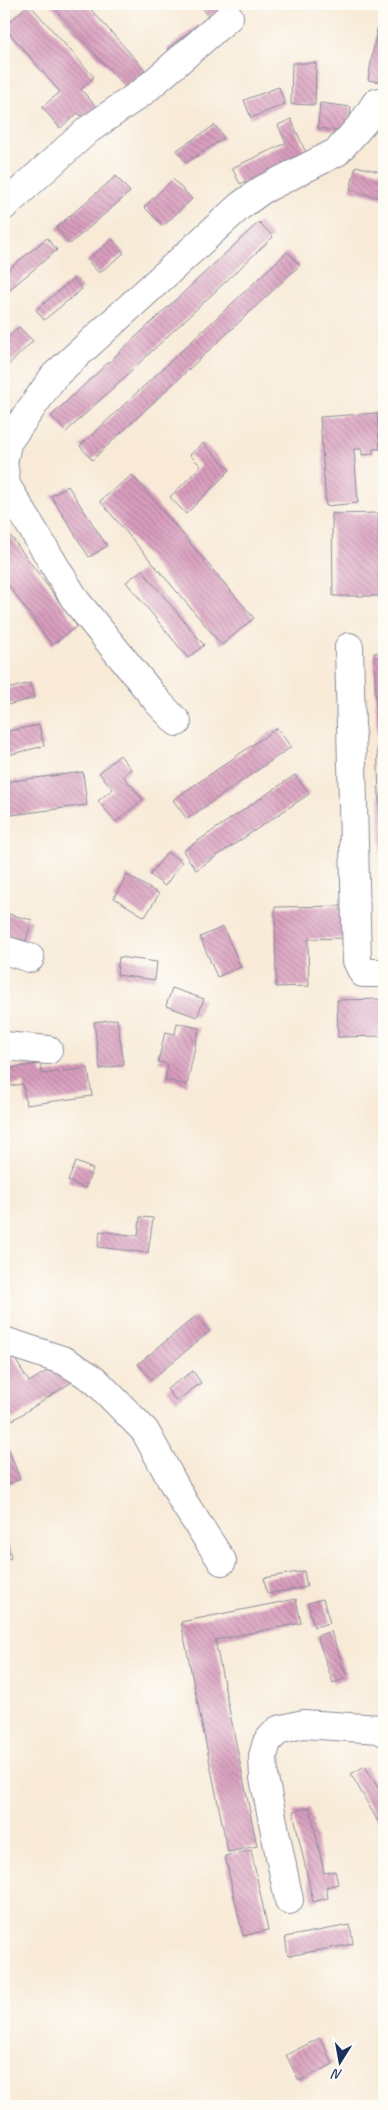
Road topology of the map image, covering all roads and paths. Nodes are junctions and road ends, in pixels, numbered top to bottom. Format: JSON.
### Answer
{"nodes":[{"id":1,"x":229,"y":17,"type":"dead end"},
{"id":2,"x":384,"y":100,"type":"edge"},
{"id":3,"x":4,"y":206,"type":"edge"},
{"id":4,"x":4,"y":459,"type":"edge"},
{"id":5,"x":4,"y":468,"type":"edge"},
{"id":6,"x":349,"y":647,"type":"dead end"},
{"id":7,"x":177,"y":722,"type":"dead end"},
{"id":8,"x":4,"y":950,"type":"edge"},
{"id":9,"x":30,"y":958,"type":"dead end"},
{"id":10,"x":384,"y":973,"type":"edge"},
{"id":11,"x":4,"y":1046,"type":"edge"},
{"id":12,"x":48,"y":1050,"type":"dead end"},
{"id":13,"x":4,"y":1341,"type":"edge"},
{"id":14,"x":222,"y":1560,"type":"dead end"},
{"id":15,"x":382,"y":1730,"type":"edge"},
{"id":16,"x":289,"y":1900,"type":"dead end"}],
"edges":[{"from":1,"to":3,"type":"lane"},
{"from":2,"to":4,"type":"lane"},
{"from":5,"to":7,"type":"lane"},
{"from":6,"to":10,"type":"lane"},
{"from":8,"to":9,"type":"lane"},
{"from":11,"to":12,"type":"lane"},
{"from":13,"to":14,"type":"lane"},
{"from":15,"to":16,"type":"lane"}]}
